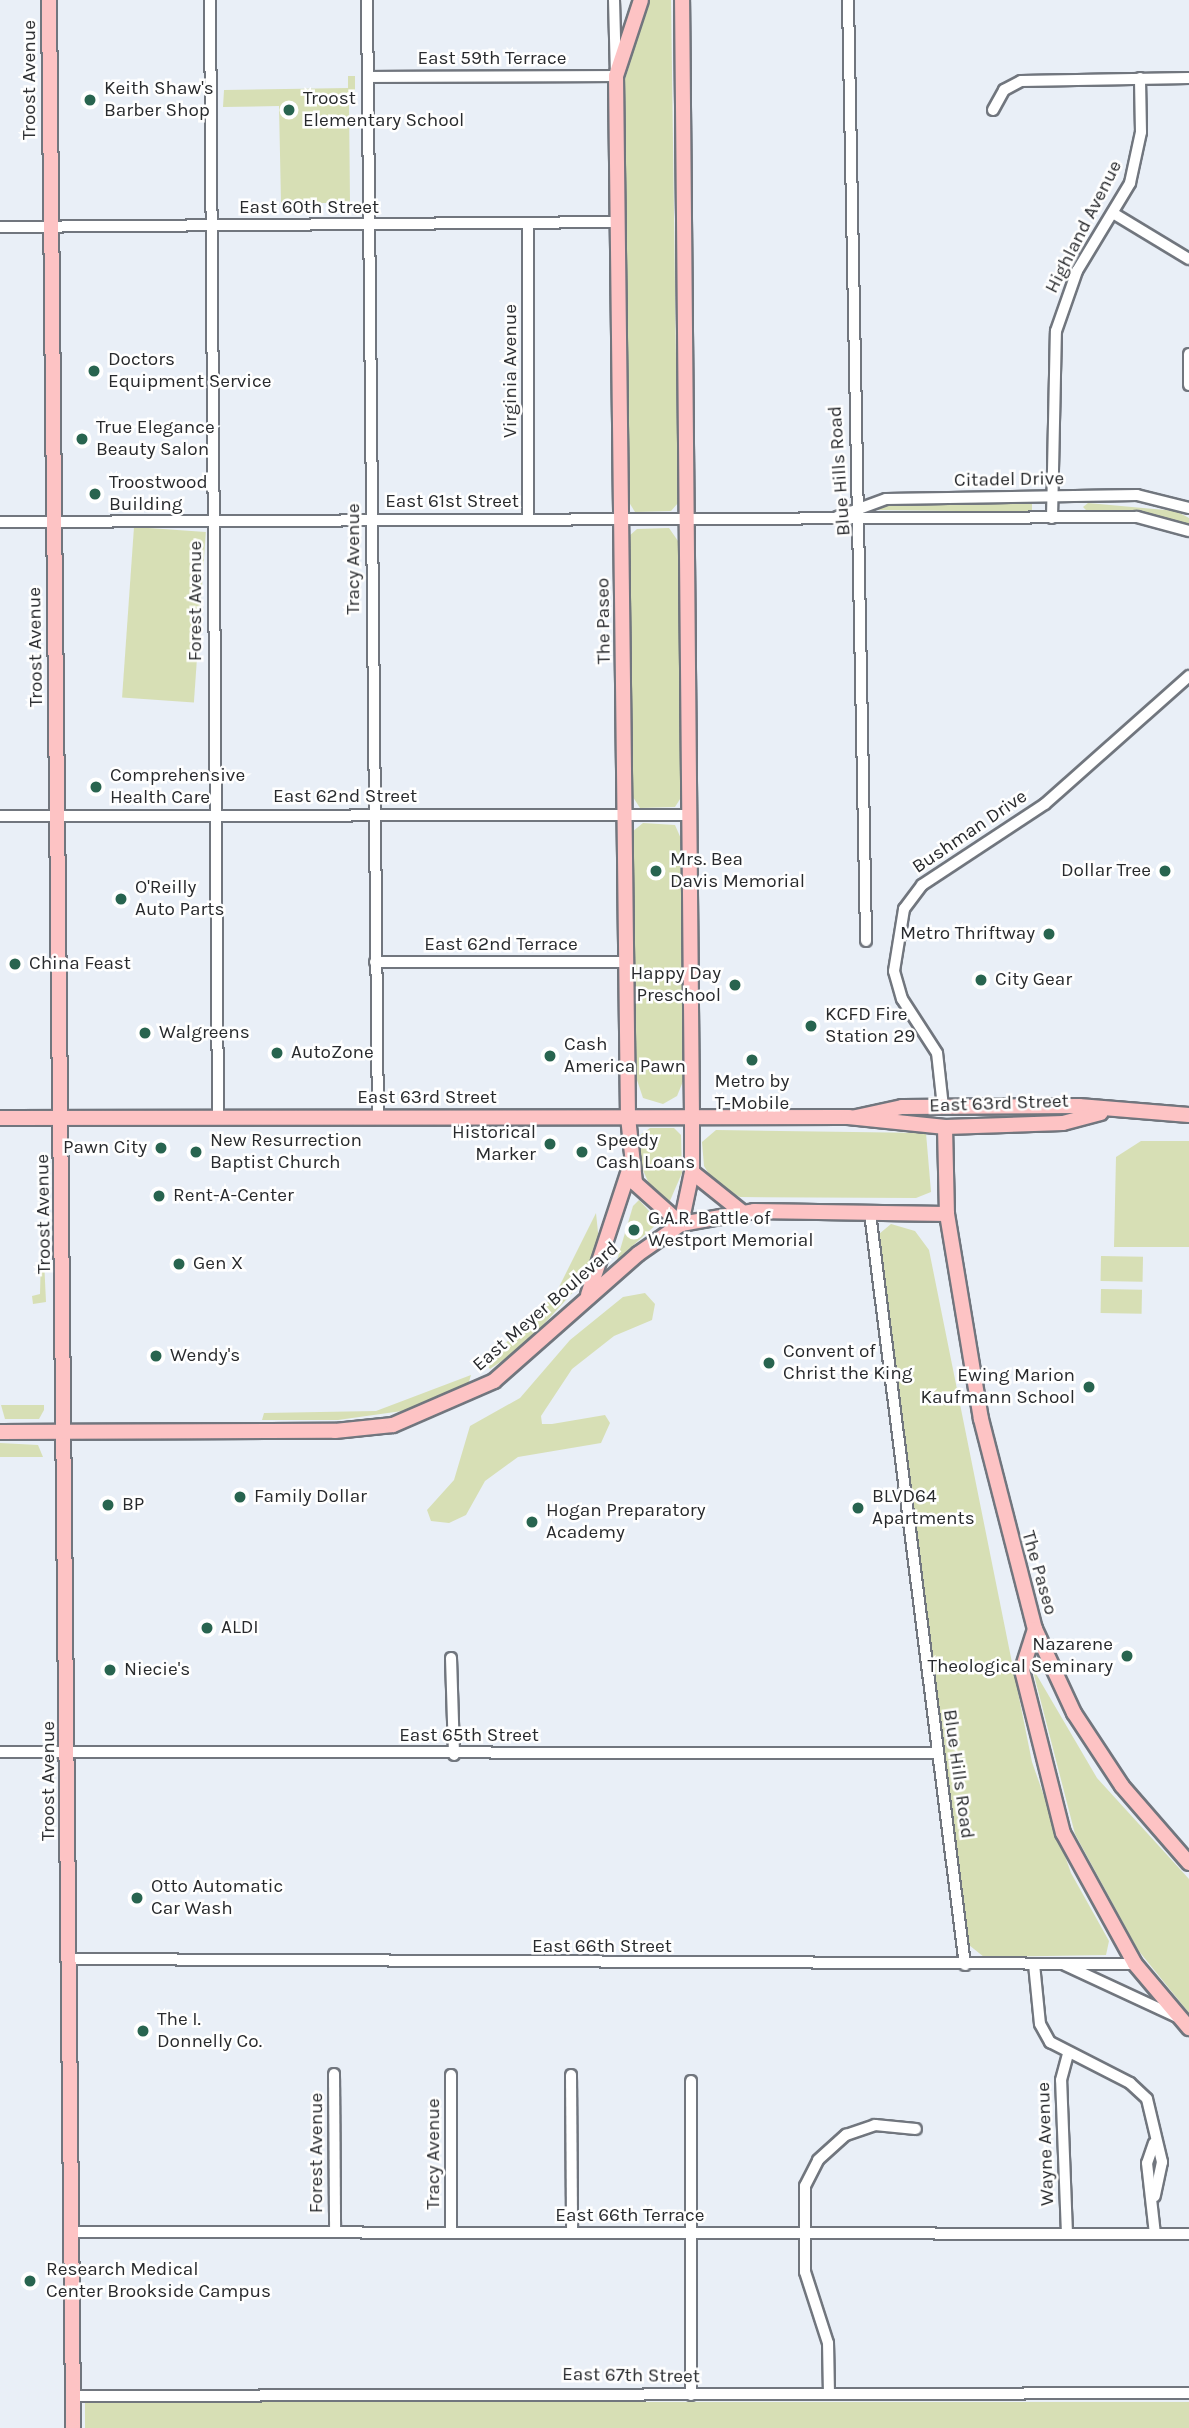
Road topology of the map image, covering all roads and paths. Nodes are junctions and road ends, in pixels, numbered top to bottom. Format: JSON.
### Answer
{"nodes":[{"id":1,"x":49,"y":0,"type":"edge"},
{"id":2,"x":210,"y":0,"type":"edge"},
{"id":3,"x":368,"y":0,"type":"edge"},
{"id":4,"x":614,"y":0,"type":"edge"},
{"id":5,"x":641,"y":0,"type":"edge"},
{"id":6,"x":682,"y":0,"type":"edge"},
{"id":7,"x":848,"y":0,"type":"edge"},
{"id":8,"x":617,"y":76,"type":"junction"},
{"id":9,"x":368,"y":77,"type":"junction"},
{"id":10,"x":1140,"y":78,"type":"junction"},
{"id":11,"x":1189,"y":78,"type":"edge"},
{"id":12,"x":993,"y":110,"type":"dead end"},
{"id":13,"x":1113,"y":213,"type":"junction"},
{"id":14,"x":619,"y":222,"type":"junction"},
{"id":15,"x":528,"y":223,"type":"junction"},
{"id":16,"x":369,"y":225,"type":"junction"},
{"id":17,"x":51,"y":226,"type":"junction"},
{"id":18,"x":212,"y":226,"type":"junction"},
{"id":19,"x":0,"y":227,"type":"edge"},
{"id":20,"x":1189,"y":259,"type":"edge"},
{"id":21,"x":1189,"y":354,"type":"edge"},
{"id":22,"x":1189,"y":385,"type":"edge"},
{"id":23,"x":1052,"y":497,"type":"junction"},
{"id":24,"x":860,"y":505,"type":"junction"},
{"id":25,"x":1189,"y":508,"type":"edge"},
{"id":26,"x":1052,"y":518,"type":"junction"},
{"id":27,"x":528,"y":519,"type":"junction"},
{"id":28,"x":687,"y":519,"type":"junction"},
{"id":29,"x":832,"y":519,"type":"junction"},
{"id":30,"x":862,"y":519,"type":"junction"},
{"id":31,"x":372,"y":520,"type":"junction"},
{"id":32,"x":622,"y":520,"type":"junction"},
{"id":33,"x":215,"y":521,"type":"junction"},
{"id":34,"x":0,"y":522,"type":"edge"},
{"id":35,"x":54,"y":522,"type":"junction"},
{"id":36,"x":1189,"y":531,"type":"edge"},
{"id":37,"x":1189,"y":676,"type":"edge"},
{"id":38,"x":625,"y":814,"type":"junction"},
{"id":39,"x":214,"y":815,"type":"junction"},
{"id":40,"x":373,"y":815,"type":"junction"},
{"id":41,"x":691,"y":815,"type":"junction"},
{"id":42,"x":0,"y":816,"type":"edge"},
{"id":43,"x":58,"y":816,"type":"junction"},
{"id":44,"x":866,"y":941,"type":"dead end"},
{"id":45,"x":375,"y":962,"type":"junction"},
{"id":46,"x":626,"y":962,"type":"junction"},
{"id":47,"x":943,"y":1107,"type":"junction"},
{"id":48,"x":1018,"y":1107,"type":"junction"},
{"id":49,"x":1101,"y":1113,"type":"junction"},
{"id":50,"x":1189,"y":1115,"type":"edge"},
{"id":51,"x":628,"y":1117,"type":"junction"},
{"id":52,"x":692,"y":1117,"type":"junction"},
{"id":53,"x":855,"y":1117,"type":"junction"},
{"id":54,"x":0,"y":1118,"type":"edge"},
{"id":55,"x":62,"y":1118,"type":"junction"},
{"id":56,"x":218,"y":1118,"type":"junction"},
{"id":57,"x":377,"y":1118,"type":"junction"},
{"id":58,"x":876,"y":1123,"type":"junction"},
{"id":59,"x":945,"y":1127,"type":"junction"},
{"id":60,"x":630,"y":1167,"type":"junction"},
{"id":61,"x":692,"y":1172,"type":"junction"},
{"id":62,"x":742,"y":1212,"type":"junction"},
{"id":63,"x":870,"y":1213,"type":"junction"},
{"id":64,"x":947,"y":1214,"type":"junction"},
{"id":65,"x":681,"y":1224,"type":"junction"},
{"id":66,"x":586,"y":1299,"type":"junction"},
{"id":67,"x":0,"y":1432,"type":"edge"},
{"id":68,"x":66,"y":1432,"type":"junction"},
{"id":69,"x":1035,"y":1629,"type":"junction"},
{"id":70,"x":451,"y":1658,"type":"dead end"},
{"id":71,"x":0,"y":1752,"type":"edge"},
{"id":72,"x":68,"y":1752,"type":"junction"},
{"id":73,"x":938,"y":1753,"type":"junction"},
{"id":74,"x":454,"y":1755,"type":"junction"},
{"id":75,"x":1189,"y":1863,"type":"edge"},
{"id":76,"x":69,"y":1959,"type":"junction"},
{"id":77,"x":1034,"y":1964,"type":"junction"},
{"id":78,"x":1063,"y":1964,"type":"junction"},
{"id":79,"x":1135,"y":1964,"type":"junction"},
{"id":80,"x":965,"y":1965,"type":"junction"},
{"id":81,"x":1177,"y":2017,"type":"junction"},
{"id":82,"x":1189,"y":2028,"type":"edge"},
{"id":83,"x":1068,"y":2053,"type":"junction"},
{"id":84,"x":334,"y":2074,"type":"dead end"},
{"id":85,"x":571,"y":2075,"type":"dead end"},
{"id":86,"x":451,"y":2076,"type":"dead end"},
{"id":87,"x":691,"y":2081,"type":"dead end"},
{"id":88,"x":916,"y":2129,"type":"dead end"},
{"id":89,"x":71,"y":2232,"type":"junction"},
{"id":90,"x":335,"y":2232,"type":"junction"},
{"id":91,"x":451,"y":2232,"type":"junction"},
{"id":92,"x":572,"y":2233,"type":"junction"},
{"id":93,"x":691,"y":2234,"type":"junction"},
{"id":94,"x":803,"y":2234,"type":"junction"},
{"id":95,"x":1067,"y":2234,"type":"junction"},
{"id":96,"x":1155,"y":2234,"type":"junction"},
{"id":97,"x":1189,"y":2234,"type":"edge"},
{"id":98,"x":1189,"y":2393,"type":"edge"},
{"id":99,"x":829,"y":2394,"type":"junction"},
{"id":100,"x":691,"y":2395,"type":"junction"},
{"id":101,"x":73,"y":2396,"type":"junction"},
{"id":102,"x":73,"y":2428,"type":"edge"}],
"edges":[{"from":1,"to":17,"type":"main road","name":"Troost Avenue"},
{"from":2,"to":18,"type":"street","name":"Forest Avenue"},
{"from":3,"to":9,"type":"street","name":"Tracy Avenue"},
{"from":4,"to":8,"type":"street"},
{"from":5,"to":8,"type":"main road","name":"The Paseo"},
{"from":6,"to":28,"type":"main road"},
{"from":7,"to":24,"type":"street","name":"Blue Hills Road"},
{"from":8,"to":9,"type":"street","name":"East 59th Terrace"},
{"from":8,"to":14,"type":"main road","name":"The Paseo"},
{"from":9,"to":16,"type":"street","name":"Tracy Avenue"},
{"from":10,"to":11,"type":"street"},
{"from":10,"to":12,"type":"street"},
{"from":10,"to":13,"type":"street","name":"Highland Avenue"},
{"from":13,"to":20,"type":"street"},
{"from":13,"to":23,"type":"street","name":"Highland Avenue"},
{"from":14,"to":15,"type":"street","name":"East 60th Street"},
{"from":14,"to":32,"type":"main road","name":"The Paseo"},
{"from":15,"to":16,"type":"street","name":"East 60th Street"},
{"from":15,"to":27,"type":"street","name":"Virginia Avenue"},
{"from":16,"to":18,"type":"street","name":"East 60th Street"},
{"from":16,"to":31,"type":"street","name":"Tracy Avenue"},
{"from":17,"to":18,"type":"street","name":"East 60th Street"},
{"from":17,"to":19,"type":"street","name":"East 60th Street"},
{"from":17,"to":35,"type":"main road","name":"Troost Avenue"},
{"from":18,"to":33,"type":"street","name":"Forest Avenue"},
{"from":21,"to":22,"type":"street"},
{"from":23,"to":24,"type":"street","name":"Citadel Drive"},
{"from":23,"to":25,"type":"street","name":"Citadel Drive"},
{"from":23,"to":26,"type":"street","name":"Highland Avenue"},
{"from":24,"to":29,"type":"street","name":"Citadel Drive"},
{"from":24,"to":30,"type":"street","name":"Blue Hills Road"},
{"from":26,"to":30,"type":"street","name":"Citadel Drive"},
{"from":26,"to":36,"type":"street","name":"Citadel Drive"},
{"from":27,"to":31,"type":"street","name":"East 61st Street"},
{"from":27,"to":32,"type":"street","name":"East 61st Street"},
{"from":28,"to":29,"type":"street","name":"East 61st Street"},
{"from":28,"to":32,"type":"street","name":"East 61st Street"},
{"from":28,"to":41,"type":"main road"},
{"from":29,"to":30,"type":"street","name":"East 61st Street"},
{"from":30,"to":44,"type":"street","name":"Blue Hills Road"},
{"from":31,"to":33,"type":"street","name":"East 61st Street"},
{"from":31,"to":40,"type":"street","name":"Tracy Avenue"},
{"from":32,"to":38,"type":"main road","name":"The Paseo"},
{"from":33,"to":35,"type":"street","name":"East 61st Street"},
{"from":33,"to":39,"type":"street","name":"Forest Avenue"},
{"from":34,"to":35,"type":"street","name":"East 61st Street"},
{"from":35,"to":43,"type":"main road","name":"Troost Avenue"},
{"from":37,"to":47,"type":"street","name":"Bushman Drive"},
{"from":38,"to":40,"type":"street","name":"East 62nd Street"},
{"from":38,"to":41,"type":"street","name":"East 62nd Street"},
{"from":38,"to":46,"type":"main road","name":"The Paseo"},
{"from":39,"to":40,"type":"street","name":"East 62nd Street"},
{"from":39,"to":43,"type":"street","name":"East 62nd Street"},
{"from":39,"to":56,"type":"street","name":"Forest Avenue"},
{"from":40,"to":45,"type":"street","name":"Tracy Avenue"},
{"from":41,"to":52,"type":"main road"},
{"from":42,"to":43,"type":"street","name":"East 62nd Street"},
{"from":43,"to":55,"type":"main road","name":"Troost Avenue"},
{"from":45,"to":46,"type":"street","name":"East 62nd Terrace"},
{"from":45,"to":57,"type":"street","name":"Tracy Avenue"},
{"from":46,"to":51,"type":"main road","name":"The Paseo"},
{"from":47,"to":48,"type":"main road","name":"East 63rd Street"},
{"from":47,"to":53,"type":"main road","name":"East 63rd Street"},
{"from":47,"to":58,"type":"main road"},
{"from":48,"to":49,"type":"main road","name":"East 63rd Street"},
{"from":48,"to":59,"type":"main road"},
{"from":49,"to":50,"type":"main road","name":"East 63rd Street"},
{"from":49,"to":59,"type":"main road","name":"East 63rd Street"},
{"from":51,"to":52,"type":"main road","name":"East 63rd Street"},
{"from":51,"to":57,"type":"main road","name":"East 63rd Street"},
{"from":51,"to":60,"type":"main road","name":"The Paseo"},
{"from":52,"to":53,"type":"main road","name":"East 63rd Street"},
{"from":52,"to":61,"type":"main road"},
{"from":53,"to":58,"type":"main road","name":"East 63rd Street"},
{"from":54,"to":55,"type":"main road","name":"East 63rd Street"},
{"from":55,"to":56,"type":"main road","name":"East 63rd Street"},
{"from":55,"to":68,"type":"main road","name":"Troost Avenue"},
{"from":56,"to":57,"type":"main road","name":"East 63rd Street"},
{"from":58,"to":59,"type":"main road","name":"East 63rd Street"},
{"from":59,"to":64,"type":"main road"},
{"from":60,"to":65,"type":"main road"},
{"from":60,"to":66,"type":"main road"},
{"from":61,"to":62,"type":"main road"},
{"from":61,"to":65,"type":"main road"},
{"from":62,"to":63,"type":"main road","name":"East Meyer Boulevard"},
{"from":62,"to":65,"type":"main road","name":"East Meyer Boulevard"},
{"from":63,"to":64,"type":"main road","name":"East Meyer Boulevard"},
{"from":63,"to":73,"type":"street","name":"Blue Hills Road"},
{"from":64,"to":69,"type":"main road","name":"The Paseo"},
{"from":65,"to":66,"type":"main road","name":"East Meyer Boulevard"},
{"from":66,"to":68,"type":"main road","name":"East Meyer Boulevard"},
{"from":67,"to":68,"type":"main road","name":"East Meyer Boulevard"},
{"from":68,"to":72,"type":"main road","name":"Troost Avenue"},
{"from":69,"to":75,"type":"main road"},
{"from":69,"to":79,"type":"main road","name":"The Paseo"},
{"from":70,"to":74,"type":"street"},
{"from":71,"to":72,"type":"street","name":"East 65th Street"},
{"from":72,"to":74,"type":"street","name":"East 65th Street"},
{"from":72,"to":76,"type":"main road","name":"Troost Avenue"},
{"from":73,"to":74,"type":"street","name":"East 65th Street"},
{"from":73,"to":80,"type":"street","name":"Blue Hills Road"},
{"from":76,"to":80,"type":"street","name":"East 66th Street"},
{"from":76,"to":89,"type":"main road","name":"Troost Avenue"},
{"from":77,"to":78,"type":"street","name":"East 66th Street"},
{"from":77,"to":80,"type":"street","name":"East 66th Street"},
{"from":77,"to":83,"type":"street"},
{"from":78,"to":79,"type":"street","name":"East 66th Street"},
{"from":78,"to":81,"type":"street"},
{"from":79,"to":81,"type":"main road","name":"The Paseo"},
{"from":81,"to":82,"type":"main road","name":"The Paseo"},
{"from":83,"to":95,"type":"street","name":"Wayne Avenue"},
{"from":83,"to":96,"type":"street"},
{"from":84,"to":90,"type":"street","name":"Forest Avenue"},
{"from":85,"to":92,"type":"street"},
{"from":86,"to":91,"type":"street","name":"Tracy Avenue"},
{"from":87,"to":93,"type":"street"},
{"from":88,"to":94,"type":"street"},
{"from":89,"to":90,"type":"street","name":"East 66th Terrace"},
{"from":89,"to":101,"type":"main road","name":"Troost Avenue"},
{"from":90,"to":91,"type":"street","name":"East 66th Terrace"},
{"from":91,"to":92,"type":"street","name":"East 66th Terrace"},
{"from":92,"to":93,"type":"street","name":"East 66th Terrace"},
{"from":93,"to":94,"type":"street","name":"East 66th Terrace"},
{"from":93,"to":100,"type":"street"},
{"from":94,"to":95,"type":"street","name":"East 66th Terrace"},
{"from":94,"to":99,"type":"street"},
{"from":95,"to":96,"type":"street","name":"East 66th Terrace"},
{"from":96,"to":97,"type":"street","name":"East 66th Terrace"},
{"from":98,"to":99,"type":"street","name":"East 67th Street"},
{"from":99,"to":100,"type":"street","name":"East 67th Street"},
{"from":100,"to":101,"type":"street","name":"East 67th Street"},
{"from":101,"to":102,"type":"main road","name":"Troost Avenue"}]}
